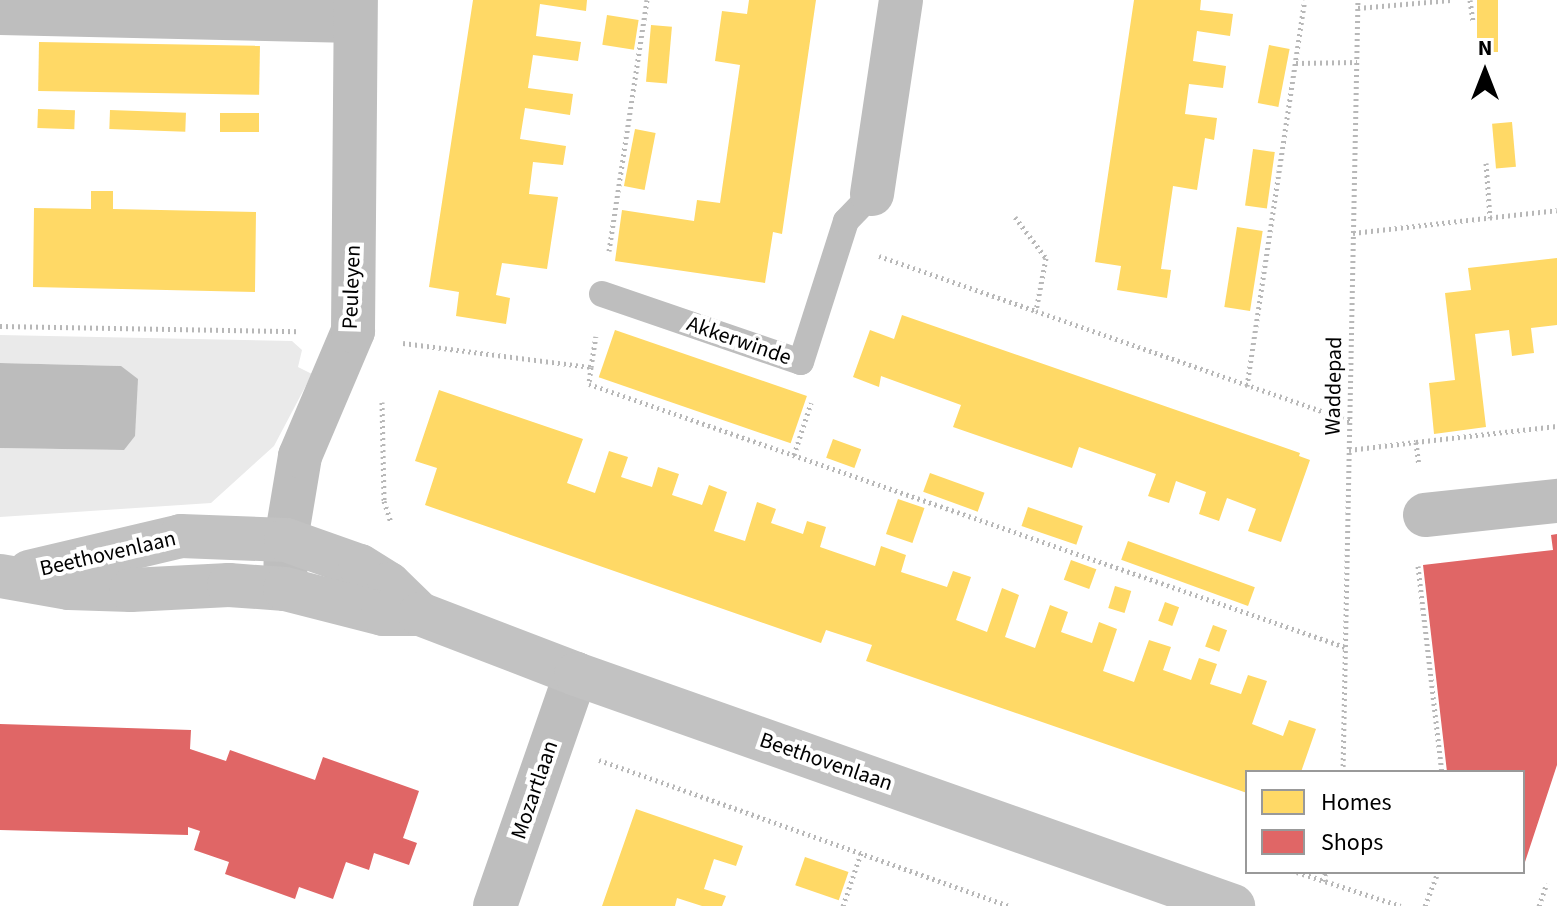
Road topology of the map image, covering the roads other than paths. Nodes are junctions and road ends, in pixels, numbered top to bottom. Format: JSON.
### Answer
{"nodes":[{"id":1,"x":901,"y":0,"type":"edge"},
{"id":2,"x":356,"y":10,"type":"edge"},
{"id":3,"x":0,"y":13,"type":"edge"},
{"id":4,"x":872,"y":194,"type":"joint"},
{"id":5,"x":602,"y":294,"type":"road end"},
{"id":6,"x":1557,"y":501,"type":"edge"},
{"id":7,"x":1425,"y":515,"type":"road end"},
{"id":8,"x":286,"y":540,"type":"junction"},
{"id":9,"x":7,"y":576,"type":"edge"},
{"id":10,"x":285,"y":589,"type":"junction"},
{"id":11,"x":420,"y":614,"type":"junction"},
{"id":12,"x":576,"y":674,"type":"junction"},
{"id":13,"x":495,"y":906,"type":"edge"},
{"id":14,"x":1233,"y":906,"type":"edge"}],
"edges":[{"from":1,"to":4,"type":"street","name":"Akkerwinde"},
{"from":2,"to":3,"type":"street","name":"Peuleyen"},
{"from":2,"to":8,"type":"street","name":"Peuleyen"},
{"from":4,"to":5,"type":"lane","name":"Akkerwinde"},
{"from":6,"to":7,"type":"street"},
{"from":8,"to":9,"type":"main road","name":"Beethovenlaan"},
{"from":8,"to":10,"type":"street","name":"Peuleyen"},
{"from":8,"to":11,"type":"main road","name":"Beethovenlaan"},
{"from":9,"to":10,"type":"main road","name":"Beethovenlaan"},
{"from":10,"to":11,"type":"main road","name":"Beethovenlaan"},
{"from":11,"to":12,"type":"main road","name":"Beethovenlaan"},
{"from":12,"to":13,"type":"street","name":"Mozartlaan"},
{"from":12,"to":14,"type":"main road","name":"Beethovenlaan"}]}
